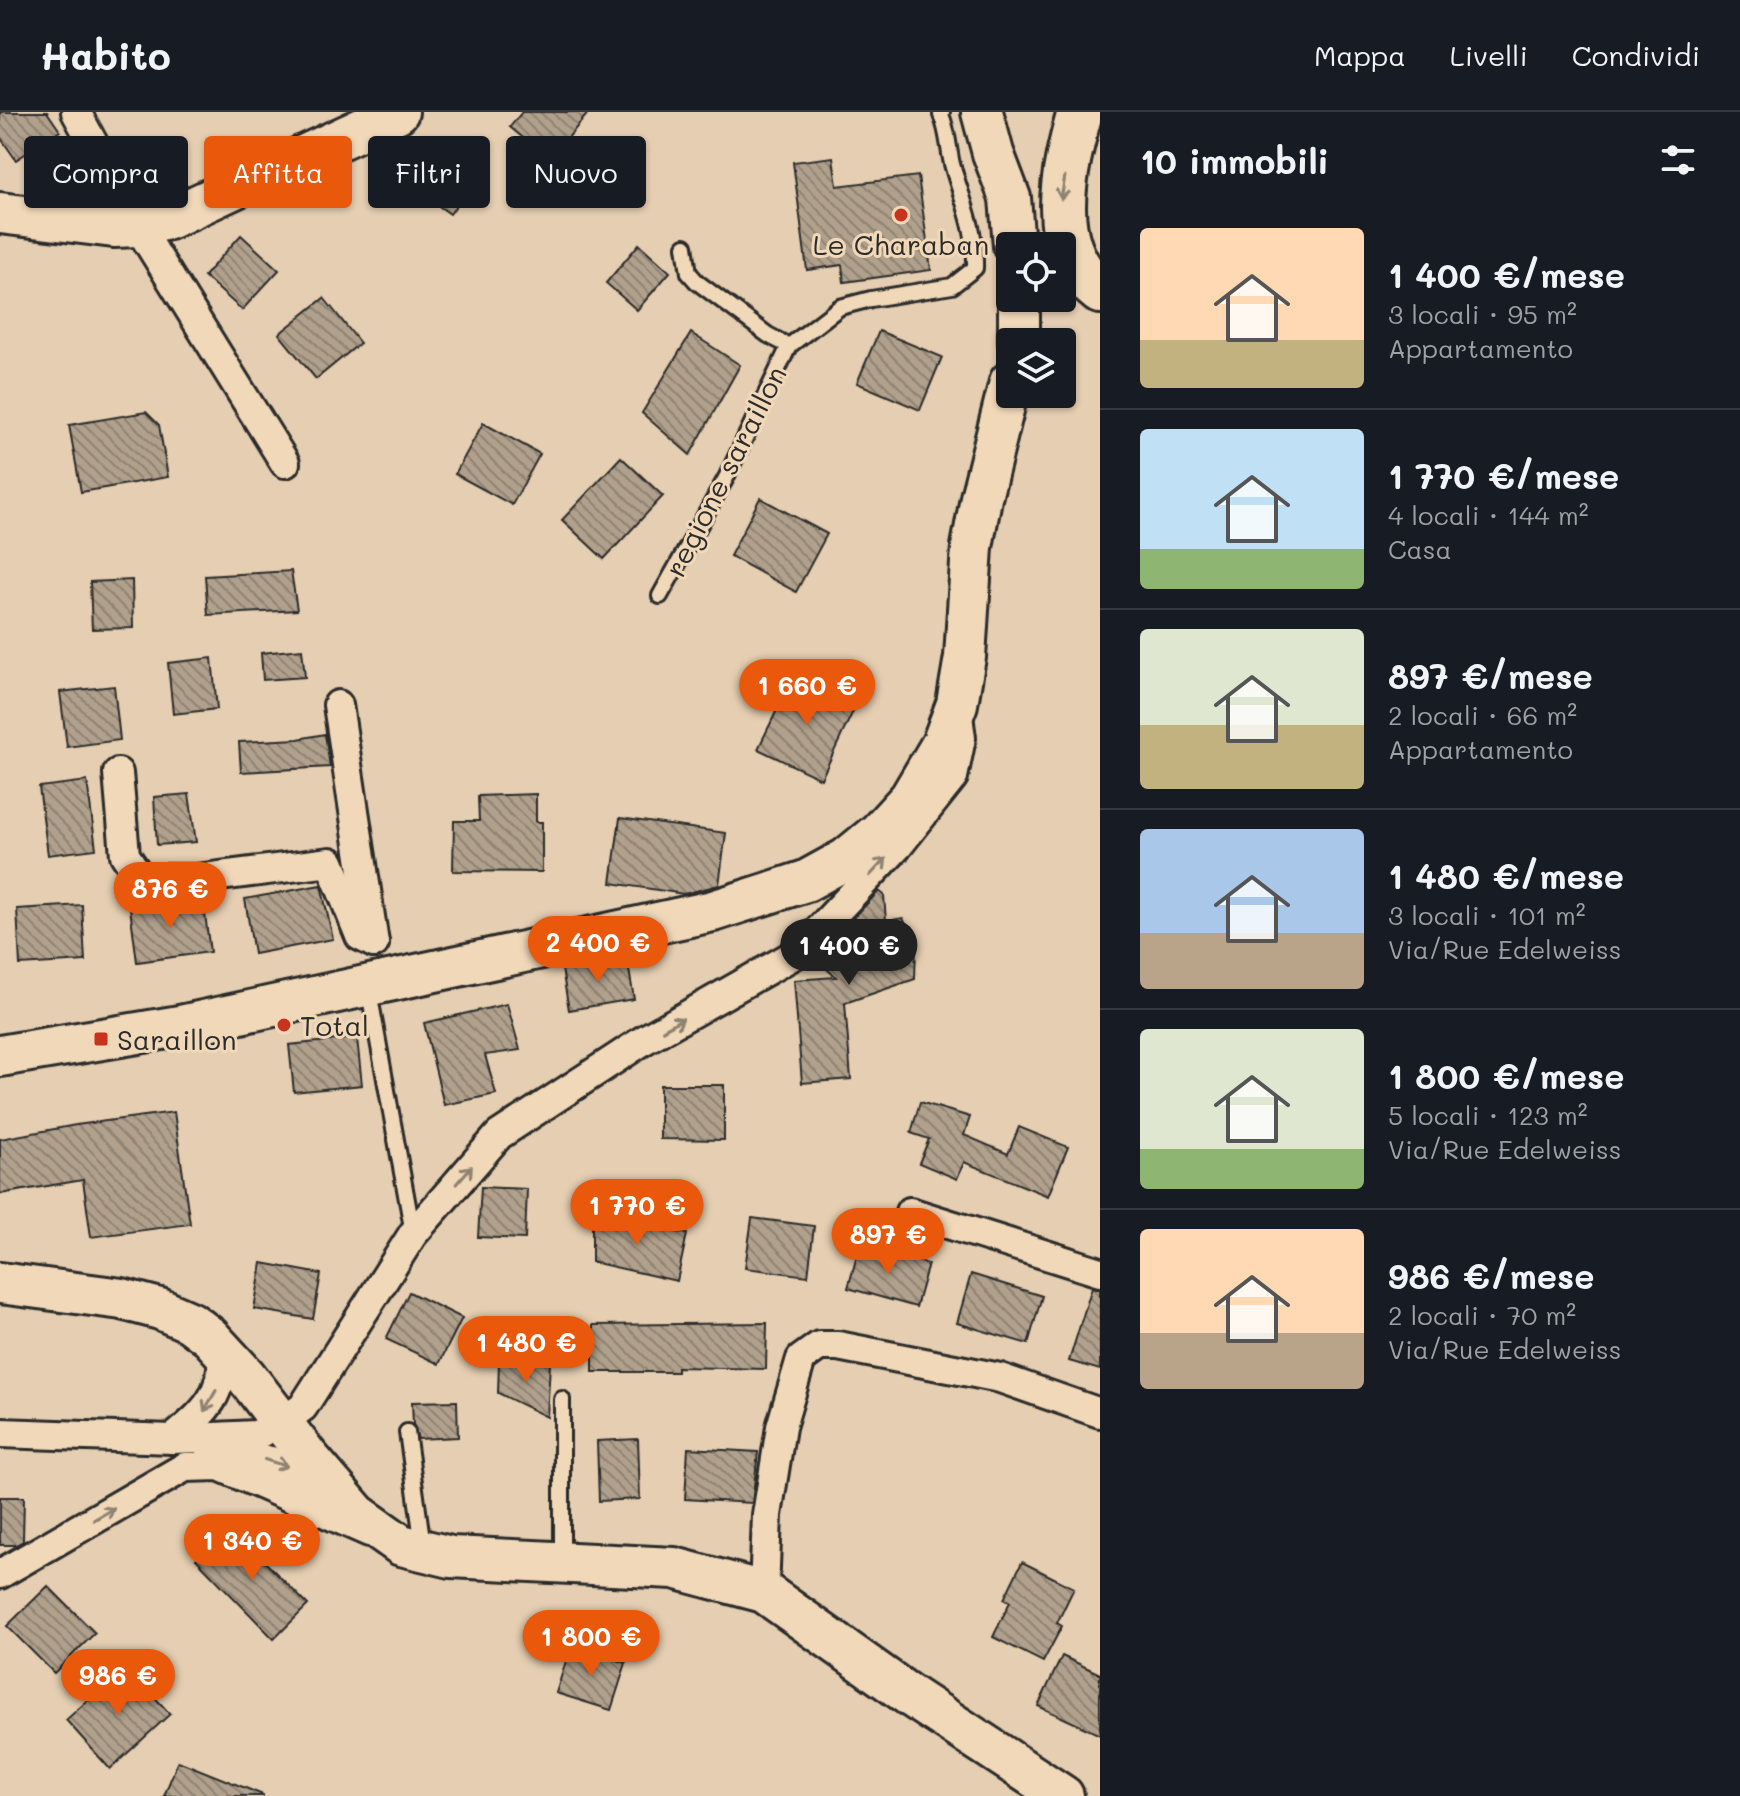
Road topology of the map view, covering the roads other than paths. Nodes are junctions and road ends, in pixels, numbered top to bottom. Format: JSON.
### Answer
{"nodes":[{"id":1,"x":76,"y":112,"type":"edge"},
{"id":2,"x":398,"y":112,"type":"edge"},
{"id":3,"x":942,"y":112,"type":"edge"},
{"id":4,"x":982,"y":112,"type":"edge"},
{"id":5,"x":1080,"y":112,"type":"edge"},
{"id":6,"x":0,"y":213,"type":"edge"},
{"id":7,"x":138,"y":226,"type":"junction"},
{"id":8,"x":1013,"y":232,"type":"edge"},
{"id":9,"x":685,"y":246,"type":"dead end"},
{"id":10,"x":1100,"y":291,"type":"edge"},
{"id":11,"x":789,"y":346,"type":"junction"},
{"id":12,"x":1004,"y":408,"type":"edge"},
{"id":13,"x":285,"y":463,"type":"dead end"},
{"id":14,"x":660,"y":596,"type":"dead end"},
{"id":15,"x":957,"y":704,"type":"junction"},
{"id":16,"x":338,"y":705,"type":"dead end"},
{"id":17,"x":118,"y":773,"type":"dead end"},
{"id":18,"x":374,"y":943,"type":"junction"},
{"id":19,"x":376,"y":984,"type":"junction"},
{"id":20,"x":10,"y":1051,"type":"edge"},
{"id":21,"x":910,"y":1212,"type":"dead end"},
{"id":22,"x":413,"y":1234,"type":"junction"},
{"id":23,"x":1100,"y":1272,"type":"edge"},
{"id":24,"x":0,"y":1283,"type":"edge"},
{"id":25,"x":224,"y":1351,"type":"junction"},
{"id":26,"x":562,"y":1399,"type":"dead end"},
{"id":27,"x":1100,"y":1413,"type":"edge"},
{"id":28,"x":281,"y":1423,"type":"junction"},
{"id":29,"x":407,"y":1432,"type":"dead end"},
{"id":30,"x":0,"y":1433,"type":"edge"},
{"id":31,"x":173,"y":1439,"type":"junction"},
{"id":32,"x":331,"y":1485,"type":"junction"},
{"id":33,"x":413,"y":1548,"type":"junction"},
{"id":34,"x":562,"y":1563,"type":"junction"},
{"id":35,"x":0,"y":1574,"type":"edge"},
{"id":36,"x":764,"y":1592,"type":"junction"},
{"id":37,"x":1063,"y":1796,"type":"edge"}],
"edges":[{"from":1,"to":7,"type":"street"},
{"from":2,"to":7,"type":"main road"},
{"from":3,"to":11,"type":"lane","name":"regione saraillon"},
{"from":4,"to":8,"type":"main road"},
{"from":5,"to":10,"type":"highway","one_way":true},
{"from":6,"to":7,"type":"main road"},
{"from":7,"to":13,"type":"street"},
{"from":9,"to":11,"type":"lane","name":"regione saraillon"},
{"from":11,"to":14,"type":"lane","name":"regione saraillon"},
{"from":12,"to":15,"type":"main road"},
{"from":15,"to":19,"type":"main road"},
{"from":22,"to":15,"type":"street","one_way":true},
{"from":16,"to":18,"type":"street"},
{"from":17,"to":18,"type":"street"},
{"from":18,"to":19,"type":"street"},
{"from":19,"to":20,"type":"main road"},
{"from":19,"to":22,"type":"lane"},
{"from":21,"to":23,"type":"street"},
{"from":22,"to":28,"type":"street"},
{"from":24,"to":25,"type":"main road"},
{"from":25,"to":28,"type":"main road"},
{"from":25,"to":31,"type":"street","one_way":true},
{"from":26,"to":34,"type":"lane"},
{"from":27,"to":36,"type":"street"},
{"from":28,"to":31,"type":"street"},
{"from":28,"to":32,"type":"main road"},
{"from":29,"to":33,"type":"lane"},
{"from":30,"to":31,"type":"street"},
{"from":31,"to":32,"type":"street","one_way":true},
{"from":32,"to":33,"type":"main road"},
{"from":33,"to":34,"type":"main road"},
{"from":35,"to":33,"type":"street","one_way":true},
{"from":34,"to":36,"type":"main road"},
{"from":36,"to":37,"type":"main road"}]}
